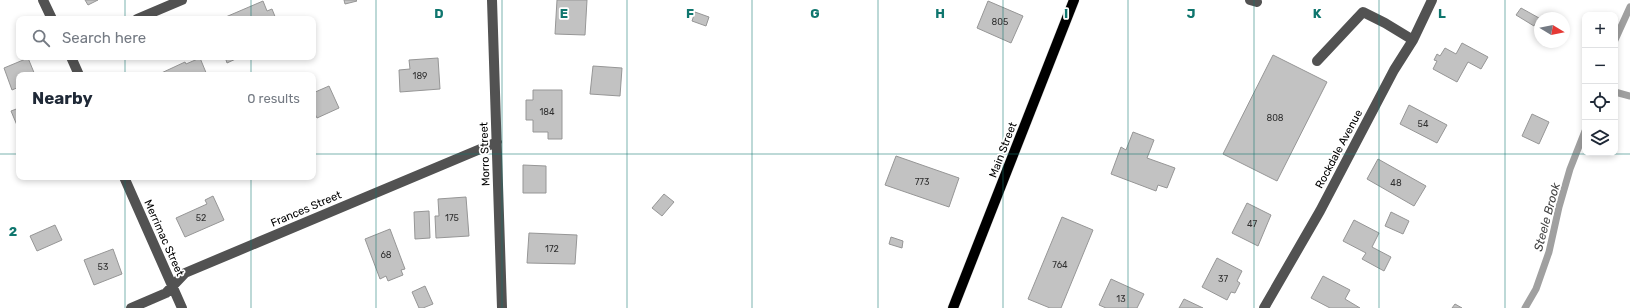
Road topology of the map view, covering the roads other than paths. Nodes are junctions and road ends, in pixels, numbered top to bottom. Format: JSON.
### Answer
{"nodes":[{"id":1,"x":43,"y":0,"type":"edge"},
{"id":2,"x":182,"y":0,"type":"edge"},
{"id":3,"x":492,"y":0,"type":"edge"},
{"id":4,"x":1074,"y":0,"type":"edge"},
{"id":5,"x":1432,"y":0,"type":"edge"},
{"id":6,"x":51,"y":16,"type":"edge"},
{"id":7,"x":144,"y":16,"type":"edge"},
{"id":8,"x":1413,"y":40,"type":"junction"},
{"id":9,"x":72,"y":60,"type":"edge"},
{"id":10,"x":1317,"y":61,"type":"dead end"},
{"id":11,"x":78,"y":72,"type":"edge"},
{"id":12,"x":497,"y":142,"type":"junction"},
{"id":13,"x":125,"y":180,"type":"edge"},
{"id":14,"x":172,"y":286,"type":"junction"},
{"id":15,"x":131,"y":308,"type":"edge"},
{"id":16,"x":182,"y":308,"type":"edge"},
{"id":17,"x":502,"y":308,"type":"edge"},
{"id":18,"x":953,"y":308,"type":"edge"},
{"id":19,"x":1264,"y":308,"type":"edge"}],
"edges":[{"from":1,"to":6,"type":"street"},
{"from":2,"to":7,"type":"street"},
{"from":3,"to":12,"type":"street","name":"Morro Street"},
{"from":4,"to":18,"type":"main road","name":"Main Street"},
{"from":5,"to":8,"type":"street","name":"Rockdale Avenue"},
{"from":8,"to":10,"type":"street"},
{"from":8,"to":19,"type":"street","name":"Rockdale Avenue"},
{"from":9,"to":11,"type":"street"},
{"from":12,"to":14,"type":"street","name":"Frances Street"},
{"from":12,"to":17,"type":"street","name":"Morro Street"},
{"from":13,"to":14,"type":"street","name":"Merrimac Street"},
{"from":14,"to":15,"type":"street","name":"Frances Street"},
{"from":14,"to":16,"type":"street","name":"Merrimac Street"}]}
